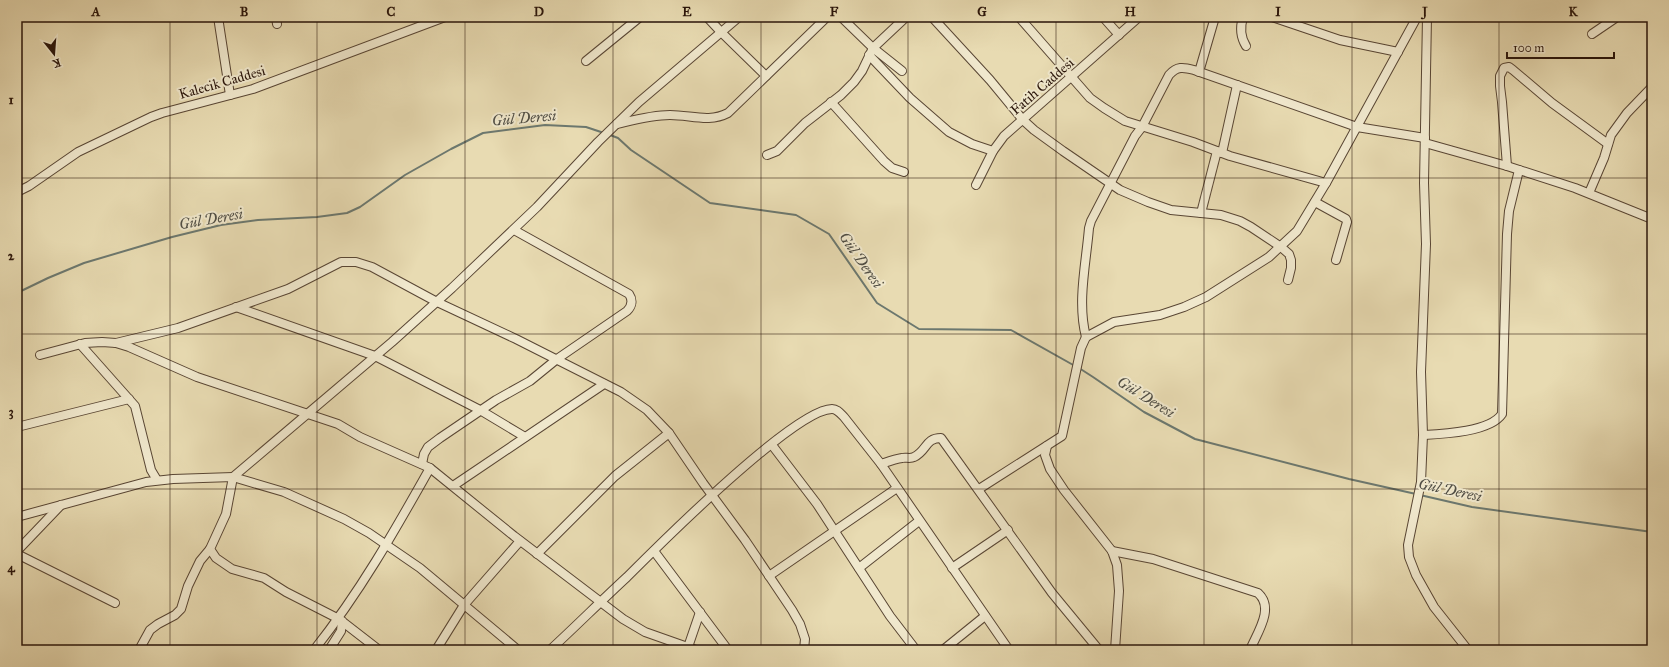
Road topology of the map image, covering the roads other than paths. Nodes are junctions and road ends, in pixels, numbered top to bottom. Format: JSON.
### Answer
{"nodes":[{"id":1,"x":218,"y":17,"type":"edge"},
{"id":2,"x":445,"y":17,"type":"edge"},
{"id":3,"x":640,"y":17,"type":"edge"},
{"id":4,"x":707,"y":17,"type":"edge"},
{"id":5,"x":739,"y":17,"type":"edge"},
{"id":6,"x":827,"y":17,"type":"edge"},
{"id":7,"x":841,"y":17,"type":"edge"},
{"id":8,"x":906,"y":17,"type":"edge"},
{"id":9,"x":932,"y":17,"type":"edge"},
{"id":10,"x":1019,"y":17,"type":"edge"},
{"id":11,"x":1103,"y":17,"type":"edge"},
{"id":12,"x":1139,"y":17,"type":"edge"},
{"id":13,"x":1215,"y":17,"type":"edge"},
{"id":14,"x":1243,"y":17,"type":"edge"},
{"id":15,"x":1272,"y":17,"type":"edge"},
{"id":16,"x":1417,"y":17,"type":"edge"},
{"id":17,"x":1427,"y":17,"type":"edge"},
{"id":18,"x":1617,"y":17,"type":"edge"},
{"id":19,"x":720,"y":32,"type":"junction"},
{"id":20,"x":1592,"y":34,"type":"dead end"},
{"id":21,"x":1119,"y":35,"type":"junction"},
{"id":22,"x":1246,"y":46,"type":"dead end"},
{"id":23,"x":871,"y":51,"type":"junction"},
{"id":24,"x":1398,"y":52,"type":"junction"},
{"id":25,"x":586,"y":61,"type":"dead end"},
{"id":26,"x":902,"y":71,"type":"dead end"},
{"id":27,"x":1199,"y":72,"type":"junction"},
{"id":28,"x":766,"y":76,"type":"junction"},
{"id":29,"x":1072,"y":77,"type":"junction"},
{"id":30,"x":1237,"y":85,"type":"junction"},
{"id":31,"x":1652,"y":87,"type":"edge"},
{"id":32,"x":230,"y":95,"type":"junction"},
{"id":33,"x":831,"y":102,"type":"junction"},
{"id":34,"x":1023,"y":120,"type":"junction"},
{"id":35,"x":616,"y":124,"type":"junction"},
{"id":36,"x":1142,"y":127,"type":"junction"},
{"id":37,"x":1357,"y":127,"type":"junction"},
{"id":38,"x":1425,"y":141,"type":"junction"},
{"id":39,"x":1608,"y":144,"type":"junction"},
{"id":40,"x":993,"y":151,"type":"junction"},
{"id":41,"x":1219,"y":152,"type":"junction"},
{"id":42,"x":767,"y":155,"type":"dead end"},
{"id":43,"x":1507,"y":166,"type":"junction"},
{"id":44,"x":1519,"y":170,"type":"junction"},
{"id":45,"x":904,"y":172,"type":"dead end"},
{"id":46,"x":1326,"y":183,"type":"junction"},
{"id":47,"x":1110,"y":184,"type":"junction"},
{"id":48,"x":976,"y":185,"type":"dead end"},
{"id":49,"x":17,"y":192,"type":"edge"},
{"id":50,"x":1589,"y":193,"type":"junction"},
{"id":51,"x":1315,"y":202,"type":"junction"},
{"id":52,"x":1201,"y":213,"type":"junction"},
{"id":53,"x":1652,"y":218,"type":"edge"},
{"id":54,"x":514,"y":230,"type":"junction"},
{"id":55,"x":1281,"y":247,"type":"junction"},
{"id":56,"x":1336,"y":260,"type":"dead end"},
{"id":57,"x":1288,"y":280,"type":"dead end"},
{"id":58,"x":437,"y":302,"type":"junction"},
{"id":59,"x":236,"y":308,"type":"junction"},
{"id":60,"x":1086,"y":337,"type":"junction"},
{"id":61,"x":116,"y":343,"type":"junction"},
{"id":62,"x":80,"y":344,"type":"junction"},
{"id":63,"x":40,"y":355,"type":"dead end"},
{"id":64,"x":375,"y":356,"type":"junction"},
{"id":65,"x":557,"y":359,"type":"junction"},
{"id":66,"x":604,"y":384,"type":"junction"},
{"id":67,"x":129,"y":399,"type":"junction"},
{"id":68,"x":480,"y":410,"type":"junction"},
{"id":69,"x":307,"y":414,"type":"junction"},
{"id":70,"x":17,"y":427,"type":"edge"},
{"id":71,"x":668,"y":433,"type":"junction"},
{"id":72,"x":1423,"y":435,"type":"junction"},
{"id":73,"x":524,"y":437,"type":"junction"},
{"id":74,"x":772,"y":445,"type":"junction"},
{"id":75,"x":1047,"y":446,"type":"junction"},
{"id":76,"x":881,"y":464,"type":"junction"},
{"id":77,"x":426,"y":466,"type":"junction"},
{"id":78,"x":233,"y":477,"type":"junction"},
{"id":79,"x":157,"y":480,"type":"junction"},
{"id":80,"x":453,"y":486,"type":"junction"},
{"id":81,"x":897,"y":488,"type":"junction"},
{"id":82,"x":979,"y":489,"type":"junction"},
{"id":83,"x":712,"y":495,"type":"junction"},
{"id":84,"x":62,"y":505,"type":"junction"},
{"id":85,"x":17,"y":517,"type":"edge"},
{"id":86,"x":920,"y":521,"type":"junction"},
{"id":87,"x":1008,"y":530,"type":"junction"},
{"id":88,"x":835,"y":531,"type":"junction"},
{"id":89,"x":520,"y":541,"type":"junction"},
{"id":90,"x":387,"y":546,"type":"junction"},
{"id":91,"x":210,"y":549,"type":"junction"},
{"id":92,"x":17,"y":550,"type":"edge"},
{"id":93,"x":654,"y":551,"type":"junction"},
{"id":94,"x":1112,"y":552,"type":"junction"},
{"id":95,"x":17,"y":554,"type":"edge"},
{"id":96,"x":537,"y":554,"type":"junction"},
{"id":97,"x":859,"y":568,"type":"junction"},
{"id":98,"x":952,"y":568,"type":"junction"},
{"id":99,"x":769,"y":576,"type":"junction"},
{"id":100,"x":116,"y":603,"type":"dead end"},
{"id":101,"x":600,"y":603,"type":"junction"},
{"id":102,"x":464,"y":605,"type":"junction"},
{"id":103,"x":700,"y":612,"type":"junction"},
{"id":104,"x":985,"y":616,"type":"junction"},
{"id":105,"x":340,"y":620,"type":"junction"},
{"id":106,"x":688,"y":649,"type":"edge"},
{"id":107,"x":139,"y":650,"type":"edge"},
{"id":108,"x":314,"y":650,"type":"edge"},
{"id":109,"x":329,"y":650,"type":"edge"},
{"id":110,"x":379,"y":650,"type":"edge"},
{"id":111,"x":436,"y":650,"type":"edge"},
{"id":112,"x":518,"y":650,"type":"edge"},
{"id":113,"x":550,"y":650,"type":"edge"},
{"id":114,"x":696,"y":650,"type":"edge"},
{"id":115,"x":728,"y":650,"type":"edge"},
{"id":116,"x":804,"y":650,"type":"edge"},
{"id":117,"x":916,"y":650,"type":"edge"},
{"id":118,"x":943,"y":650,"type":"edge"},
{"id":119,"x":1008,"y":650,"type":"edge"},
{"id":120,"x":1099,"y":650,"type":"edge"},
{"id":121,"x":1116,"y":650,"type":"edge"},
{"id":122,"x":1250,"y":650,"type":"edge"},
{"id":123,"x":1468,"y":650,"type":"edge"}],
"edges":[{"from":1,"to":32,"type":"street"},
{"from":2,"to":32,"type":"street","name":"Kalecik Caddesi"},
{"from":3,"to":25,"type":"street"},
{"from":4,"to":19,"type":"street"},
{"from":5,"to":19,"type":"street"},
{"from":6,"to":28,"type":"street"},
{"from":7,"to":23,"type":"street"},
{"from":8,"to":23,"type":"street"},
{"from":9,"to":34,"type":"street"},
{"from":10,"to":29,"type":"street"},
{"from":11,"to":21,"type":"street"},
{"from":12,"to":21,"type":"street","name":"Fatih Caddesi"},
{"from":13,"to":27,"type":"street"},
{"from":14,"to":22,"type":"street"},
{"from":15,"to":24,"type":"street"},
{"from":16,"to":24,"type":"street"},
{"from":17,"to":38,"type":"street"},
{"from":18,"to":20,"type":"street"},
{"from":19,"to":28,"type":"street"},
{"from":19,"to":35,"type":"street"},
{"from":21,"to":29,"type":"street","name":"Fatih Caddesi"},
{"from":23,"to":26,"type":"street"},
{"from":23,"to":33,"type":"street"},
{"from":23,"to":40,"type":"street"},
{"from":24,"to":37,"type":"street"},
{"from":27,"to":30,"type":"street"},
{"from":27,"to":36,"type":"street"},
{"from":28,"to":35,"type":"street"},
{"from":29,"to":34,"type":"street","name":"Fatih Caddesi"},
{"from":29,"to":36,"type":"street"},
{"from":30,"to":37,"type":"street"},
{"from":30,"to":41,"type":"street"},
{"from":31,"to":39,"type":"street"},
{"from":32,"to":49,"type":"street","name":"Kalecik Caddesi"},
{"from":33,"to":42,"type":"street"},
{"from":33,"to":45,"type":"street"},
{"from":34,"to":40,"type":"street","name":"Fatih Caddesi"},
{"from":34,"to":47,"type":"street"},
{"from":35,"to":54,"type":"street"},
{"from":36,"to":41,"type":"street"},
{"from":36,"to":47,"type":"street"},
{"from":37,"to":38,"type":"street"},
{"from":37,"to":46,"type":"street"},
{"from":38,"to":43,"type":"street"},
{"from":38,"to":72,"type":"street"},
{"from":39,"to":43,"type":"street"},
{"from":39,"to":50,"type":"street"},
{"from":40,"to":48,"type":"street","name":"Fatih Caddesi"},
{"from":41,"to":46,"type":"street"},
{"from":41,"to":52,"type":"street"},
{"from":43,"to":44,"type":"street"},
{"from":44,"to":50,"type":"street"},
{"from":44,"to":72,"type":"street"},
{"from":46,"to":51,"type":"street"},
{"from":47,"to":52,"type":"street"},
{"from":47,"to":60,"type":"street"},
{"from":50,"to":53,"type":"street"},
{"from":51,"to":55,"type":"street"},
{"from":51,"to":56,"type":"street"},
{"from":52,"to":55,"type":"street"},
{"from":54,"to":58,"type":"street"},
{"from":54,"to":65,"type":"street"},
{"from":55,"to":57,"type":"street"},
{"from":55,"to":60,"type":"street"},
{"from":58,"to":59,"type":"street"},
{"from":58,"to":64,"type":"street"},
{"from":58,"to":65,"type":"street"},
{"from":59,"to":61,"type":"street"},
{"from":59,"to":64,"type":"street"},
{"from":60,"to":75,"type":"street"},
{"from":61,"to":62,"type":"street"},
{"from":61,"to":69,"type":"street"},
{"from":62,"to":63,"type":"street"},
{"from":62,"to":67,"type":"street"},
{"from":64,"to":68,"type":"street"},
{"from":64,"to":69,"type":"street"},
{"from":65,"to":66,"type":"street"},
{"from":65,"to":68,"type":"street"},
{"from":66,"to":71,"type":"street"},
{"from":66,"to":73,"type":"street"},
{"from":67,"to":70,"type":"street"},
{"from":67,"to":79,"type":"street"},
{"from":68,"to":73,"type":"street"},
{"from":68,"to":77,"type":"street"},
{"from":69,"to":77,"type":"street"},
{"from":69,"to":78,"type":"street"},
{"from":71,"to":83,"type":"street"},
{"from":71,"to":96,"type":"street"},
{"from":72,"to":123,"type":"street"},
{"from":73,"to":80,"type":"street"},
{"from":74,"to":76,"type":"street"},
{"from":74,"to":83,"type":"street"},
{"from":74,"to":88,"type":"street"},
{"from":75,"to":82,"type":"street"},
{"from":75,"to":94,"type":"street"},
{"from":76,"to":81,"type":"street"},
{"from":76,"to":82,"type":"street"},
{"from":77,"to":80,"type":"street"},
{"from":77,"to":90,"type":"street"},
{"from":78,"to":79,"type":"street"},
{"from":78,"to":90,"type":"street"},
{"from":78,"to":91,"type":"street"},
{"from":79,"to":84,"type":"street"},
{"from":80,"to":89,"type":"street"},
{"from":81,"to":86,"type":"street"},
{"from":81,"to":88,"type":"street"},
{"from":82,"to":87,"type":"street"},
{"from":83,"to":93,"type":"street"},
{"from":83,"to":99,"type":"street"},
{"from":84,"to":85,"type":"street"},
{"from":84,"to":92,"type":"street"},
{"from":86,"to":97,"type":"street"},
{"from":86,"to":98,"type":"street"},
{"from":87,"to":98,"type":"street"},
{"from":87,"to":120,"type":"street"},
{"from":88,"to":97,"type":"street"},
{"from":88,"to":99,"type":"street"},
{"from":89,"to":96,"type":"street"},
{"from":89,"to":102,"type":"street"},
{"from":90,"to":102,"type":"street"},
{"from":90,"to":105,"type":"street"},
{"from":91,"to":105,"type":"street"},
{"from":91,"to":107,"type":"street"},
{"from":93,"to":101,"type":"street"},
{"from":93,"to":103,"type":"street"},
{"from":94,"to":121,"type":"street"},
{"from":94,"to":122,"type":"street"},
{"from":95,"to":100,"type":"street"},
{"from":96,"to":101,"type":"street"},
{"from":97,"to":117,"type":"street"},
{"from":98,"to":104,"type":"street"},
{"from":99,"to":116,"type":"street"},
{"from":101,"to":106,"type":"street"},
{"from":101,"to":113,"type":"street"},
{"from":102,"to":111,"type":"street"},
{"from":102,"to":112,"type":"street"},
{"from":103,"to":106,"type":"street"},
{"from":103,"to":115,"type":"street"},
{"from":104,"to":118,"type":"street"},
{"from":104,"to":119,"type":"street"},
{"from":105,"to":108,"type":"street"},
{"from":105,"to":109,"type":"street"},
{"from":105,"to":110,"type":"street"},
{"from":106,"to":114,"type":"street"}]}
